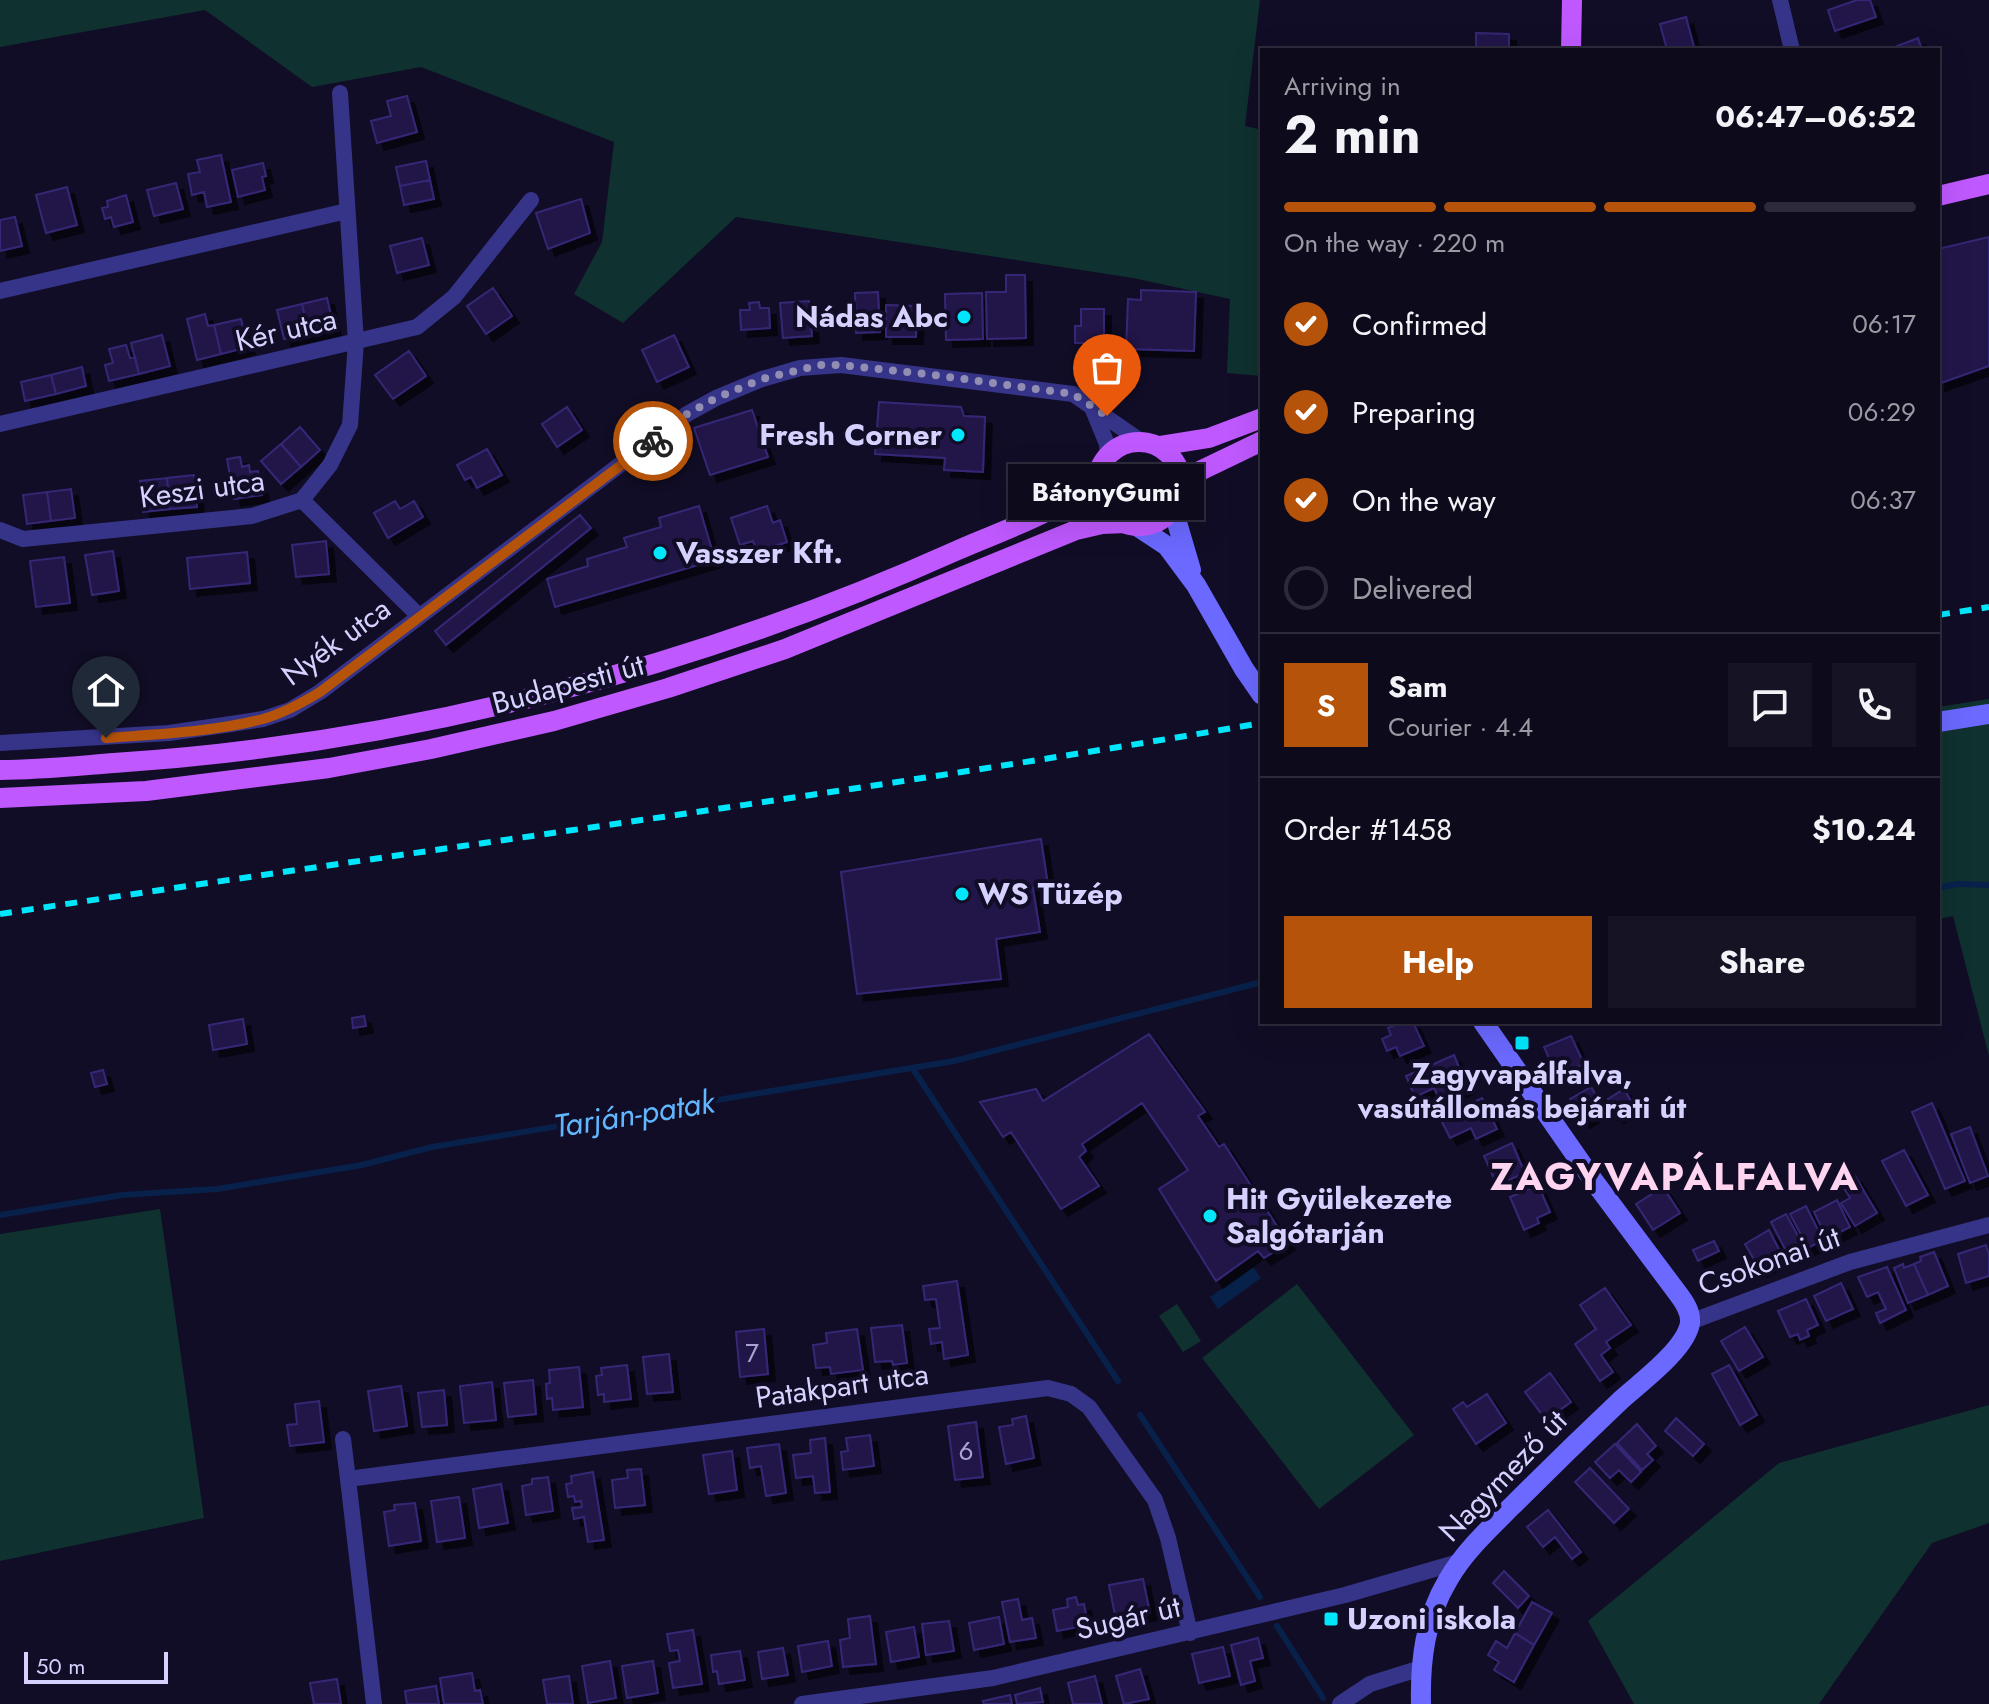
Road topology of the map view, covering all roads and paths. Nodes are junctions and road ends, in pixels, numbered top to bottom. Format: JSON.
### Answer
{"nodes":[{"id":1,"x":1572,"y":0,"type":"edge"},
{"id":2,"x":1780,"y":0,"type":"edge"},
{"id":3,"x":1571,"y":48,"type":"edge"},
{"id":4,"x":1792,"y":48,"type":"edge"},
{"id":5,"x":340,"y":93,"type":"dead end"},
{"id":6,"x":1989,"y":184,"type":"edge"},
{"id":7,"x":1940,"y":196,"type":"edge"},
{"id":8,"x":531,"y":200,"type":"dead end"},
{"id":9,"x":347,"y":211,"type":"junction"},
{"id":10,"x":0,"y":291,"type":"edge"},
{"id":11,"x":356,"y":342,"type":"junction"},
{"id":12,"x":1090,"y":404,"type":"junction"},
{"id":13,"x":1260,"y":419,"type":"edge"},
{"id":14,"x":0,"y":424,"type":"edge"},
{"id":15,"x":1260,"y":442,"type":"edge"},
{"id":16,"x":1150,"y":444,"type":"junction"},
{"id":17,"x":1103,"y":464,"type":"junction"},
{"id":18,"x":1181,"y":480,"type":"junction"},
{"id":19,"x":302,"y":500,"type":"junction"},
{"id":20,"x":1173,"y":509,"type":"junction"},
{"id":21,"x":1130,"y":524,"type":"junction"},
{"id":22,"x":0,"y":530,"type":"edge"},
{"id":23,"x":1196,"y":585,"type":"junction"},
{"id":24,"x":419,"y":616,"type":"junction"},
{"id":25,"x":1260,"y":692,"type":"edge"},
{"id":26,"x":1989,"y":714,"type":"edge"},
{"id":27,"x":1940,"y":722,"type":"edge"},
{"id":28,"x":0,"y":743,"type":"edge"},
{"id":29,"x":0,"y":770,"type":"edge"},
{"id":30,"x":0,"y":798,"type":"edge"},
{"id":31,"x":1484,"y":1024,"type":"edge"},
{"id":32,"x":1989,"y":1225,"type":"edge"},
{"id":33,"x":1690,"y":1322,"type":"junction"},
{"id":34,"x":343,"y":1439,"type":"dead end"},
{"id":35,"x":348,"y":1479,"type":"junction"},
{"id":36,"x":1462,"y":1561,"type":"junction"},
{"id":37,"x":1190,"y":1633,"type":"junction"},
{"id":38,"x":1421,"y":1668,"type":"junction"},
{"id":39,"x":374,"y":1704,"type":"edge"},
{"id":40,"x":802,"y":1704,"type":"edge"},
{"id":41,"x":1340,"y":1704,"type":"edge"},
{"id":42,"x":1421,"y":1704,"type":"edge"}],
"edges":[{"from":1,"to":3,"type":"main road"},
{"from":2,"to":4,"type":"street"},
{"from":5,"to":9,"type":"street","name":"Keszi utca"},
{"from":6,"to":7,"type":"main road"},
{"from":8,"to":11,"type":"street","name":"Kér utca"},
{"from":9,"to":10,"type":"street"},
{"from":9,"to":11,"type":"street","name":"Keszi utca"},
{"from":11,"to":14,"type":"street","name":"Kér utca"},
{"from":11,"to":19,"type":"street","name":"Keszi utca"},
{"from":12,"to":16,"type":"street"},
{"from":12,"to":17,"type":"street"},
{"from":12,"to":24,"type":"street"},
{"from":13,"to":16,"type":"main road"},
{"from":15,"to":18,"type":"main road"},
{"from":16,"to":17,"type":"main road"},
{"from":16,"to":18,"type":"main road"},
{"from":17,"to":21,"type":"main road"},
{"from":17,"to":29,"type":"main road","name":"Budapesti út"},
{"from":18,"to":20,"type":"main road"},
{"from":19,"to":22,"type":"street","name":"Keszi utca"},
{"from":19,"to":24,"type":"street"},
{"from":20,"to":21,"type":"main road"},
{"from":20,"to":23,"type":"main road"},
{"from":21,"to":23,"type":"main road"},
{"from":21,"to":30,"type":"main road","name":"Budapesti út"},
{"from":23,"to":25,"type":"main road"},
{"from":24,"to":28,"type":"street","name":"Nyék utca"},
{"from":26,"to":27,"type":"main road"},
{"from":31,"to":33,"type":"main road","name":"Csokonai út"},
{"from":32,"to":33,"type":"street","name":"Csokonai út"},
{"from":33,"to":36,"type":"main road","name":"Nagymező út"},
{"from":34,"to":35,"type":"street"},
{"from":35,"to":37,"type":"street","name":"Patakpart utca"},
{"from":35,"to":39,"type":"street"},
{"from":36,"to":37,"type":"street","name":"Sugár út"},
{"from":36,"to":38,"type":"main road","name":"Nagymező út"},
{"from":37,"to":40,"type":"street","name":"Sugár út"},
{"from":38,"to":41,"type":"street"},
{"from":38,"to":42,"type":"main road","name":"Nagymező út"}]}
